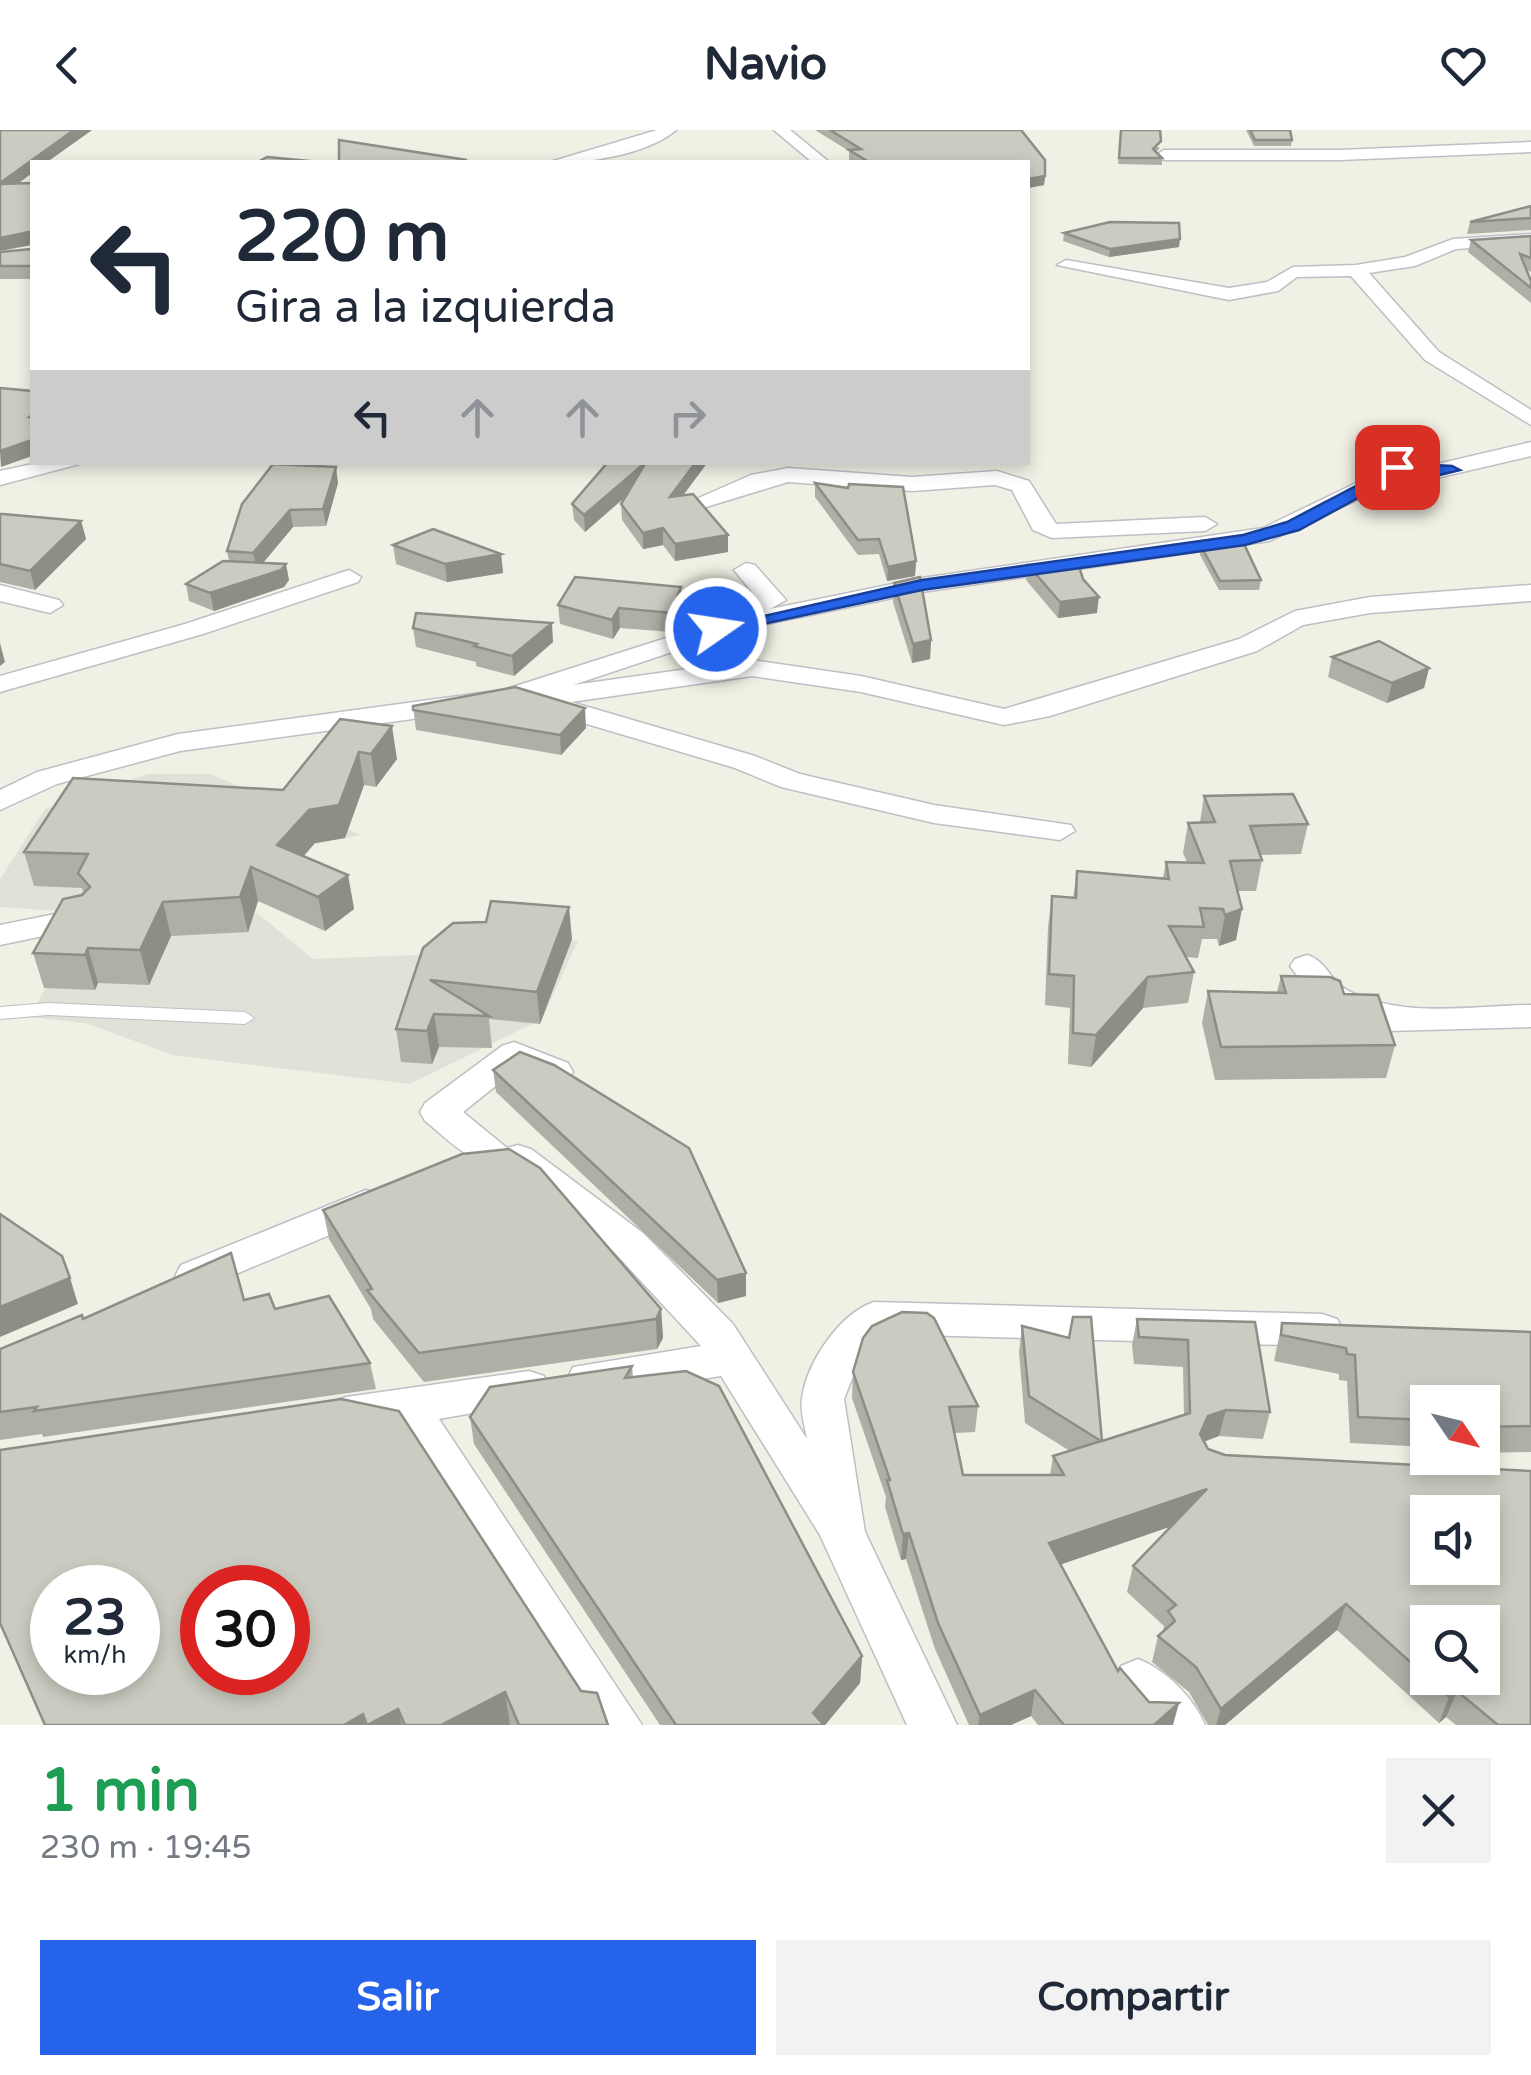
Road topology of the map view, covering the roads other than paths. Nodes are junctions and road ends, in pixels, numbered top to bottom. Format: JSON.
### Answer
{"nodes":[{"id":1,"x":669,"y":130,"type":"edge"},
{"id":2,"x":781,"y":130,"type":"edge"},
{"id":3,"x":1531,"y":147,"type":"edge"},
{"id":4,"x":1164,"y":155,"type":"edge"},
{"id":5,"x":567,"y":160,"type":"edge"},
{"id":6,"x":818,"y":160,"type":"edge"},
{"id":7,"x":1531,"y":239,"type":"edge"},
{"id":8,"x":1066,"y":265,"type":"dead end"},
{"id":9,"x":1356,"y":270,"type":"junction"},
{"id":10,"x":1531,"y":419,"type":"edge"},
{"id":11,"x":1531,"y":448,"type":"edge"},
{"id":12,"x":62,"y":465,"type":"edge"},
{"id":13,"x":1452,"y":470,"type":"junction"},
{"id":14,"x":0,"y":478,"type":"edge"},
{"id":15,"x":706,"y":500,"type":"dead end"},
{"id":16,"x":746,"y":570,"type":"dead end"},
{"id":17,"x":349,"y":577,"type":"dead end"},
{"id":18,"x":0,"y":592,"type":"edge"},
{"id":19,"x":1531,"y":593,"type":"edge"},
{"id":20,"x":50,"y":605,"type":"dead end"},
{"id":21,"x":716,"y":629,"type":"junction"},
{"id":22,"x":0,"y":684,"type":"edge"},
{"id":23,"x":520,"y":694,"type":"junction"},
{"id":24,"x":0,"y":802,"type":"edge"},
{"id":25,"x":1060,"y":831,"type":"dead end"},
{"id":26,"x":80,"y":919,"type":"edge"},
{"id":27,"x":0,"y":935,"type":"edge"},
{"id":28,"x":1307,"y":966,"type":"dead end"},
{"id":29,"x":0,"y":1013,"type":"edge"},
{"id":30,"x":1531,"y":1016,"type":"edge"},
{"id":31,"x":245,"y":1018,"type":"dead end"},
{"id":32,"x":556,"y":1072,"type":"edge"},
{"id":33,"x":500,"y":1153,"type":"junction"},
{"id":34,"x":454,"y":1166,"type":"edge"},
{"id":35,"x":400,"y":1190,"type":"edge"},
{"id":36,"x":164,"y":1290,"type":"edge"},
{"id":37,"x":1352,"y":1331,"type":"edge"},
{"id":38,"x":732,"y":1358,"type":"junction"},
{"id":39,"x":407,"y":1406,"type":"junction"},
{"id":40,"x":310,"y":1420,"type":"edge"},
{"id":41,"x":842,"y":1532,"type":"junction"},
{"id":42,"x":1138,"y":1682,"type":"edge"},
{"id":43,"x":617,"y":1725,"type":"edge"},
{"id":44,"x":932,"y":1725,"type":"edge"},
{"id":45,"x":1180,"y":1725,"type":"edge"}],
"edges":[{"from":1,"to":5,"type":"street"},
{"from":2,"to":6,"type":"street"},
{"from":3,"to":4,"type":"street"},
{"from":7,"to":9,"type":"street"},
{"from":8,"to":9,"type":"street"},
{"from":9,"to":10,"type":"street"},
{"from":11,"to":13,"type":"street"},
{"from":12,"to":14,"type":"street"},
{"from":13,"to":15,"type":"street"},
{"from":13,"to":21,"type":"street"},
{"from":16,"to":21,"type":"street"},
{"from":17,"to":22,"type":"street"},
{"from":18,"to":20,"type":"street"},
{"from":19,"to":23,"type":"street"},
{"from":21,"to":23,"type":"street"},
{"from":23,"to":24,"type":"street"},
{"from":23,"to":25,"type":"street"},
{"from":26,"to":27,"type":"street"},
{"from":28,"to":30,"type":"street"},
{"from":29,"to":31,"type":"lane"},
{"from":32,"to":33,"type":"street"},
{"from":33,"to":34,"type":"street"},
{"from":33,"to":38,"type":"street"},
{"from":35,"to":36,"type":"street"},
{"from":37,"to":41,"type":"street"},
{"from":38,"to":39,"type":"street"},
{"from":38,"to":41,"type":"street"},
{"from":39,"to":40,"type":"street"},
{"from":39,"to":43,"type":"street"},
{"from":41,"to":44,"type":"street"},
{"from":42,"to":45,"type":"street"}]}
